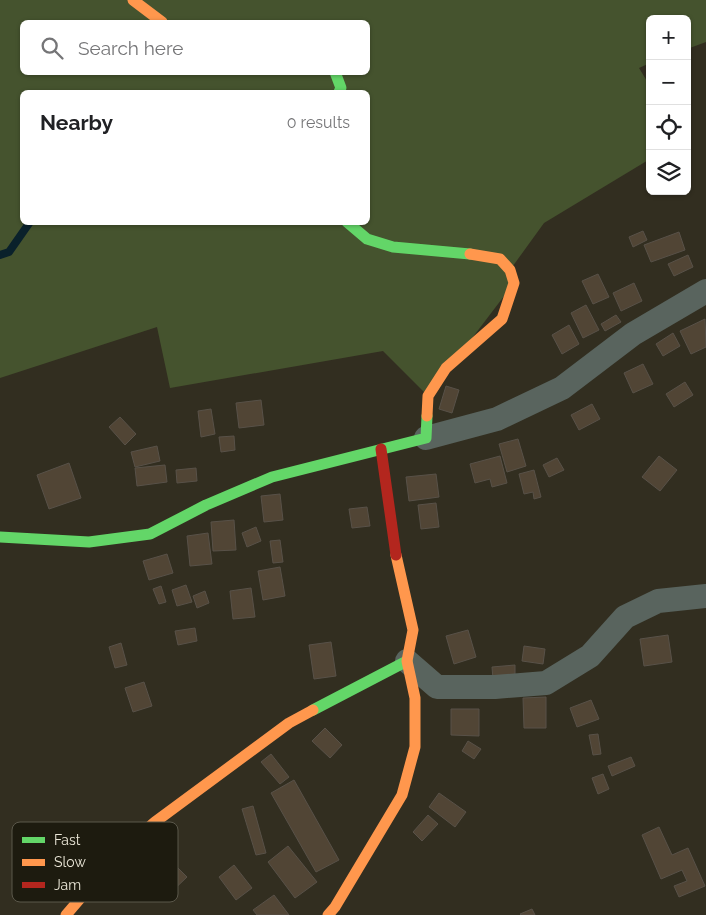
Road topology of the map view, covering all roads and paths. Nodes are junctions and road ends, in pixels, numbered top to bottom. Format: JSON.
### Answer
{"nodes":[{"id":1,"x":133,"y":0,"type":"edge"},
{"id":2,"x":159,"y":20,"type":"edge"},
{"id":3,"x":336,"y":75,"type":"edge"},
{"id":4,"x":340,"y":90,"type":"edge"},
{"id":5,"x":351,"y":225,"type":"edge"},
{"id":6,"x":706,"y":291,"type":"edge"},
{"id":7,"x":426,"y":438,"type":"junction"},
{"id":8,"x":381,"y":449,"type":"junction"},
{"id":9,"x":0,"y":537,"type":"edge"},
{"id":10,"x":706,"y":596,"type":"edge"},
{"id":11,"x":407,"y":661,"type":"junction"},
{"id":12,"x":155,"y":822,"type":"edge"},
{"id":13,"x":77,"y":902,"type":"edge"},
{"id":14,"x":66,"y":915,"type":"edge"},
{"id":15,"x":328,"y":915,"type":"edge"}],
"edges":[{"from":1,"to":2,"type":"street"},
{"from":3,"to":4,"type":"street"},
{"from":5,"to":7,"type":"street"},
{"from":6,"to":7,"type":"street"},
{"from":7,"to":8,"type":"street"},
{"from":8,"to":9,"type":"street"},
{"from":8,"to":11,"type":"street"},
{"from":10,"to":11,"type":"street"},
{"from":11,"to":12,"type":"street"},
{"from":11,"to":15,"type":"street"},
{"from":13,"to":14,"type":"street"}]}
